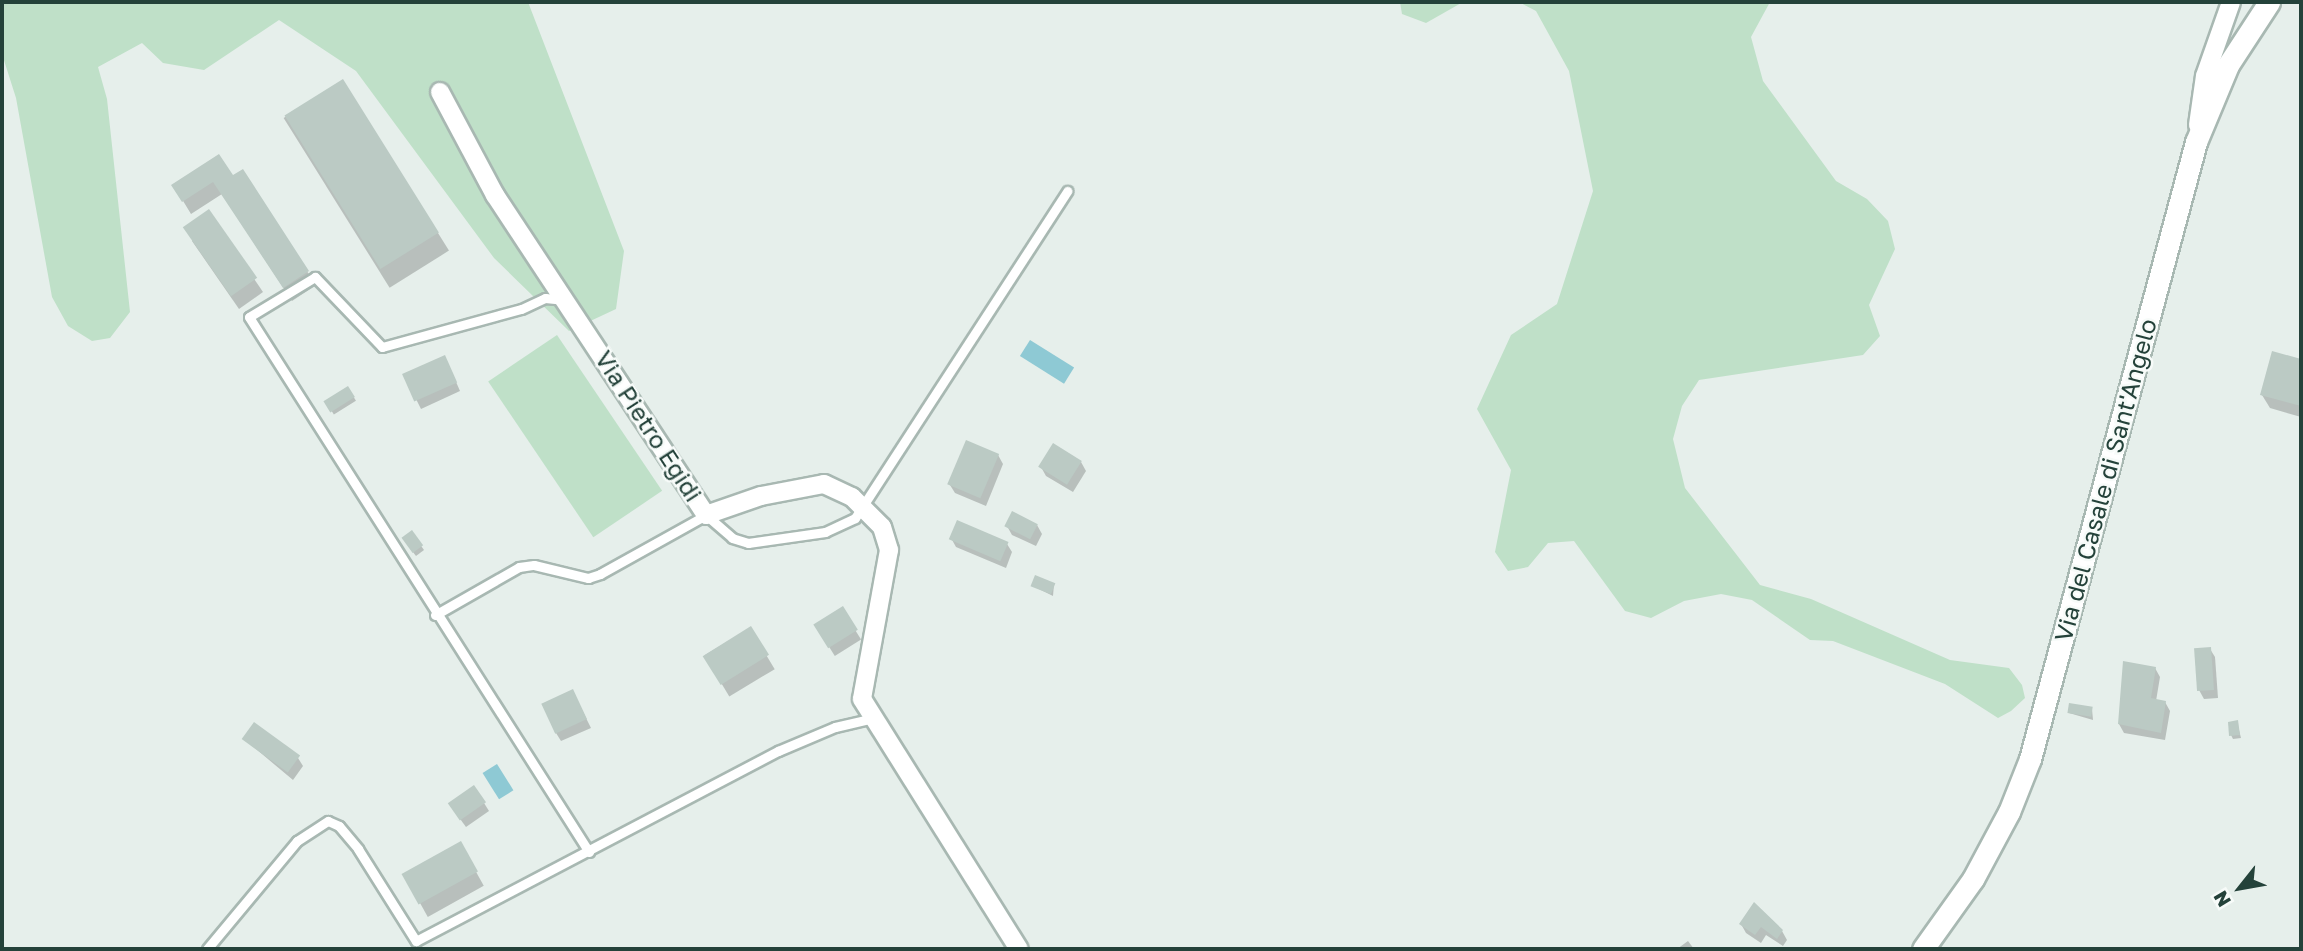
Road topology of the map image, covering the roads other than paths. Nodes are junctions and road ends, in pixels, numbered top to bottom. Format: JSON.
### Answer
{"nodes":[{"id":1,"x":2231,"y":2,"type":"edge"},
{"id":2,"x":2269,"y":2,"type":"edge"},
{"id":3,"x":440,"y":92,"type":"dead end"},
{"id":4,"x":2196,"y":142,"type":"junction"},
{"id":5,"x":1067,"y":191,"type":"dead end"},
{"id":6,"x":568,"y":301,"type":"junction"},
{"id":7,"x":865,"y":509,"type":"junction"},
{"id":8,"x":706,"y":514,"type":"junction"},
{"id":9,"x":435,"y":615,"type":"junction"},
{"id":10,"x":871,"y":719,"type":"junction"},
{"id":11,"x":590,"y":852,"type":"junction"},
{"id":12,"x":418,"y":945,"type":"edge"},
{"id":13,"x":207,"y":949,"type":"edge"},
{"id":14,"x":1019,"y":949,"type":"edge"},
{"id":15,"x":1923,"y":949,"type":"edge"}],
"edges":[{"from":1,"to":4,"type":"street"},
{"from":2,"to":4,"type":"main road","name":"Via del Casale di Sant'Angelo"},
{"from":3,"to":6,"type":"street","name":"Via Pietro Egidi"},
{"from":4,"to":15,"type":"main road","name":"Via del Casale di Sant'Angelo"},
{"from":5,"to":7,"type":"lane"},
{"from":6,"to":8,"type":"street","name":"Via Pietro Egidi"},
{"from":6,"to":9,"type":"lane"},
{"from":7,"to":8,"type":"street","name":"Via Pietro Egidi"},
{"from":7,"to":8,"type":"lane"},
{"from":7,"to":10,"type":"street","name":"Via Pietro Egidi"},
{"from":8,"to":9,"type":"lane"},
{"from":9,"to":11,"type":"lane"},
{"from":10,"to":11,"type":"lane"},
{"from":10,"to":14,"type":"street","name":"Via Pietro Egidi"},
{"from":11,"to":12,"type":"lane"},
{"from":12,"to":13,"type":"lane"}]}
